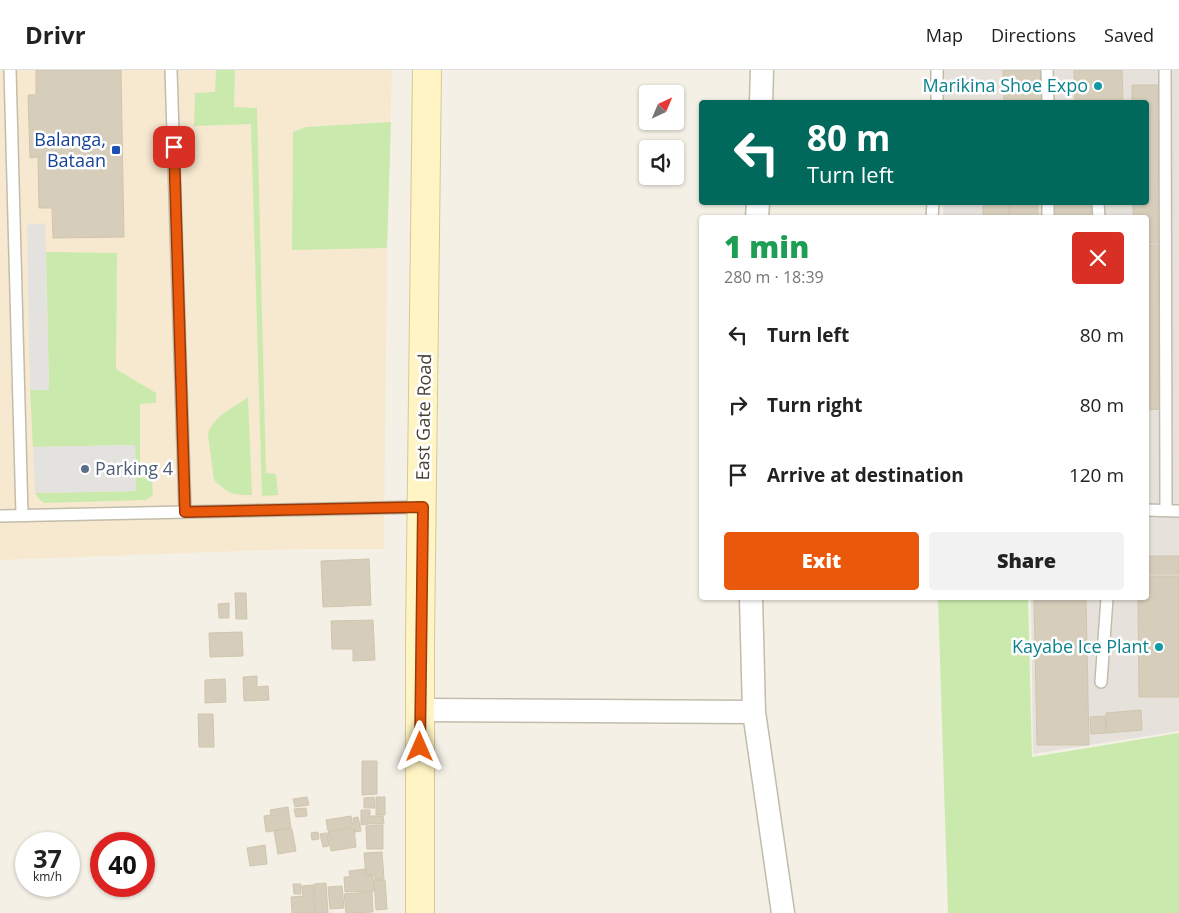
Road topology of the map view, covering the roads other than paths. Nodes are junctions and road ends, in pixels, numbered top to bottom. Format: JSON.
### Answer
{"nodes":[{"id":1,"x":10,"y":70,"type":"edge"},
{"id":2,"x":171,"y":70,"type":"edge"},
{"id":3,"x":427,"y":70,"type":"edge"},
{"id":4,"x":762,"y":70,"type":"edge"},
{"id":5,"x":937,"y":70,"type":"edge"},
{"id":6,"x":1047,"y":70,"type":"edge"},
{"id":7,"x":1166,"y":70,"type":"edge"},
{"id":8,"x":761,"y":100,"type":"edge"},
{"id":9,"x":937,"y":100,"type":"edge"},
{"id":10,"x":1048,"y":100,"type":"edge"},
{"id":11,"x":423,"y":507,"type":"junction"},
{"id":12,"x":1149,"y":510,"type":"edge"},
{"id":13,"x":1166,"y":510,"type":"junction"},
{"id":14,"x":1179,"y":511,"type":"edge"},
{"id":15,"x":185,"y":512,"type":"junction"},
{"id":16,"x":22,"y":515,"type":"junction"},
{"id":17,"x":0,"y":516,"type":"edge"},
{"id":18,"x":751,"y":600,"type":"edge"},
{"id":19,"x":1107,"y":600,"type":"edge"},
{"id":20,"x":1101,"y":682,"type":"dead end"},
{"id":21,"x":420,"y":710,"type":"junction"},
{"id":22,"x":754,"y":712,"type":"junction"},
{"id":23,"x":420,"y":913,"type":"edge"},
{"id":24,"x":783,"y":913,"type":"edge"}],
"edges":[{"from":1,"to":16,"type":"lane"},
{"from":2,"to":15,"type":"lane"},
{"from":3,"to":11,"type":"street","name":"East Gate Road"},
{"from":4,"to":8,"type":"street"},
{"from":5,"to":9,"type":"lane"},
{"from":6,"to":10,"type":"lane"},
{"from":7,"to":13,"type":"lane"},
{"from":11,"to":15,"type":"lane"},
{"from":11,"to":21,"type":"street","name":"East Gate Road"},
{"from":12,"to":13,"type":"lane"},
{"from":13,"to":14,"type":"lane"},
{"from":15,"to":16,"type":"lane"},
{"from":16,"to":17,"type":"lane"},
{"from":18,"to":22,"type":"street"},
{"from":19,"to":20,"type":"lane"},
{"from":21,"to":22,"type":"street"},
{"from":21,"to":23,"type":"street","name":"East Gate Road"},
{"from":22,"to":24,"type":"street"}]}
